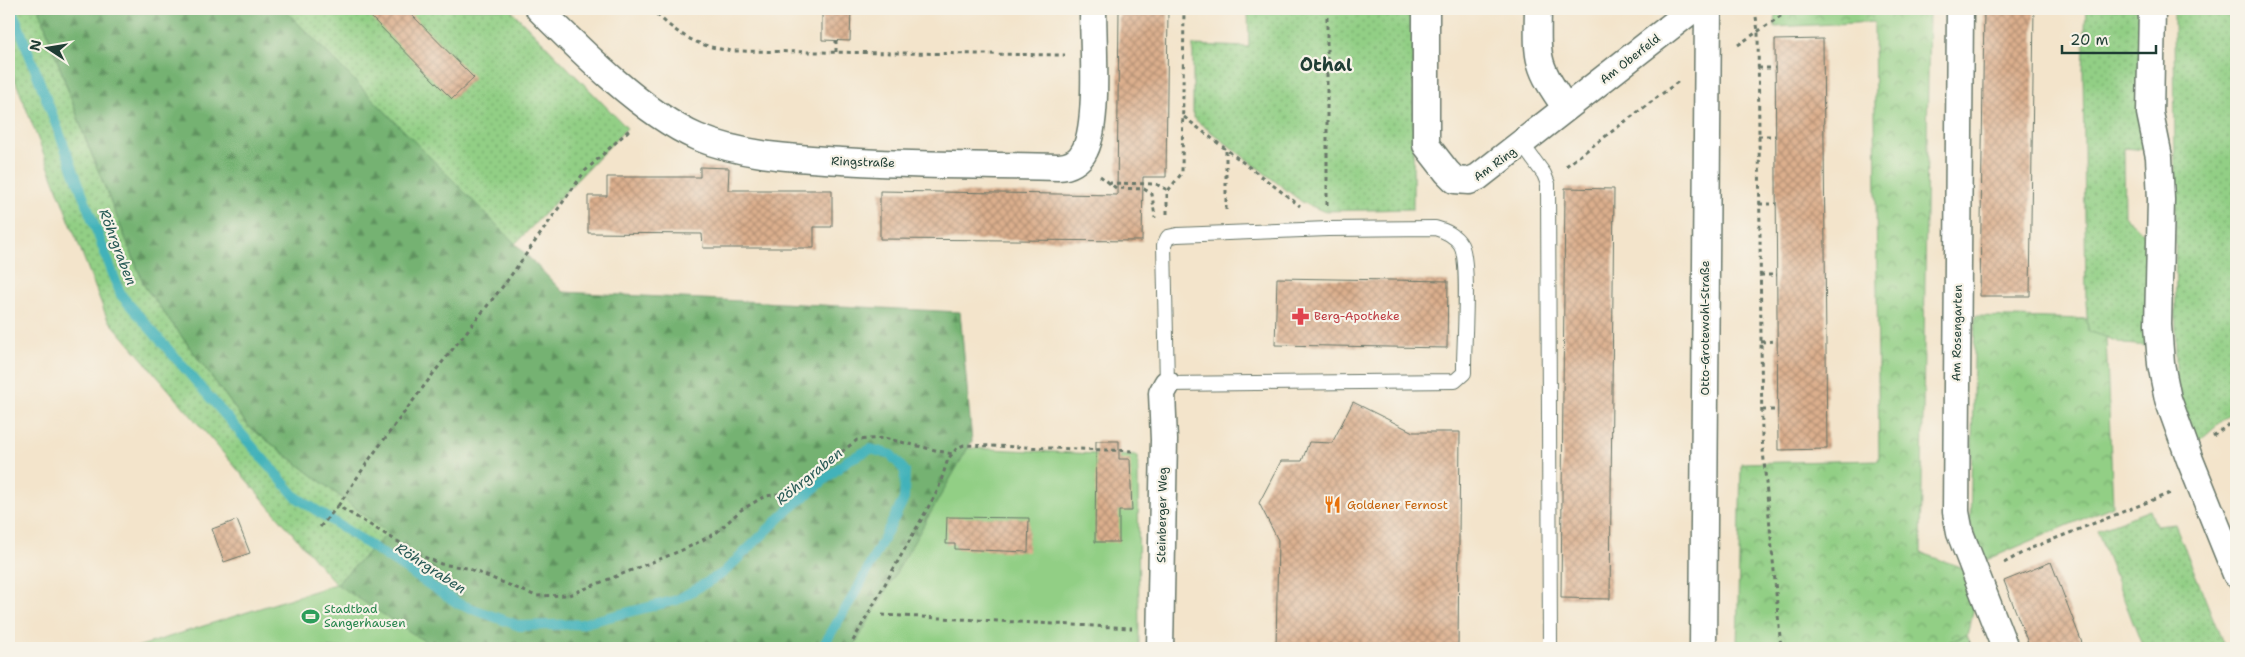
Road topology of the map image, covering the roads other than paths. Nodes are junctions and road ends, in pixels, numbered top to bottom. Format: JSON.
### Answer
{"nodes":[{"id":1,"x":539,"y":9,"type":"edge"},
{"id":2,"x":1094,"y":9,"type":"edge"},
{"id":3,"x":1426,"y":9,"type":"edge"},
{"id":4,"x":1538,"y":9,"type":"edge"},
{"id":5,"x":1693,"y":9,"type":"edge"},
{"id":6,"x":1708,"y":9,"type":"edge"},
{"id":7,"x":1960,"y":9,"type":"edge"},
{"id":8,"x":2152,"y":9,"type":"edge"},
{"id":9,"x":1566,"y":108,"type":"junction"},
{"id":10,"x":1522,"y":144,"type":"junction"},
{"id":11,"x":1167,"y":384,"type":"junction"},
{"id":12,"x":2236,"y":574,"type":"edge"},
{"id":13,"x":1160,"y":639,"type":"edge"},
{"id":14,"x":1550,"y":648,"type":"edge"},
{"id":15,"x":1703,"y":648,"type":"edge"},
{"id":16,"x":2005,"y":648,"type":"edge"}],
"edges":[{"from":1,"to":2,"type":"street","name":"Ringstraße"},
{"from":3,"to":10,"type":"street","name":"Am Ring"},
{"from":4,"to":9,"type":"street"},
{"from":5,"to":9,"type":"street","name":"Am Oberfeld"},
{"from":6,"to":15,"type":"street","name":"Otto-Grotewohl-Straße"},
{"from":7,"to":16,"type":"street","name":"Am Rosengarten"},
{"from":8,"to":12,"type":"street"},
{"from":9,"to":10,"type":"street","name":"Am Ring"},
{"from":10,"to":14,"type":"lane"},
{"from":11,"to":11,"type":"lane"},
{"from":11,"to":13,"type":"street","name":"Steinberger Weg"}]}
